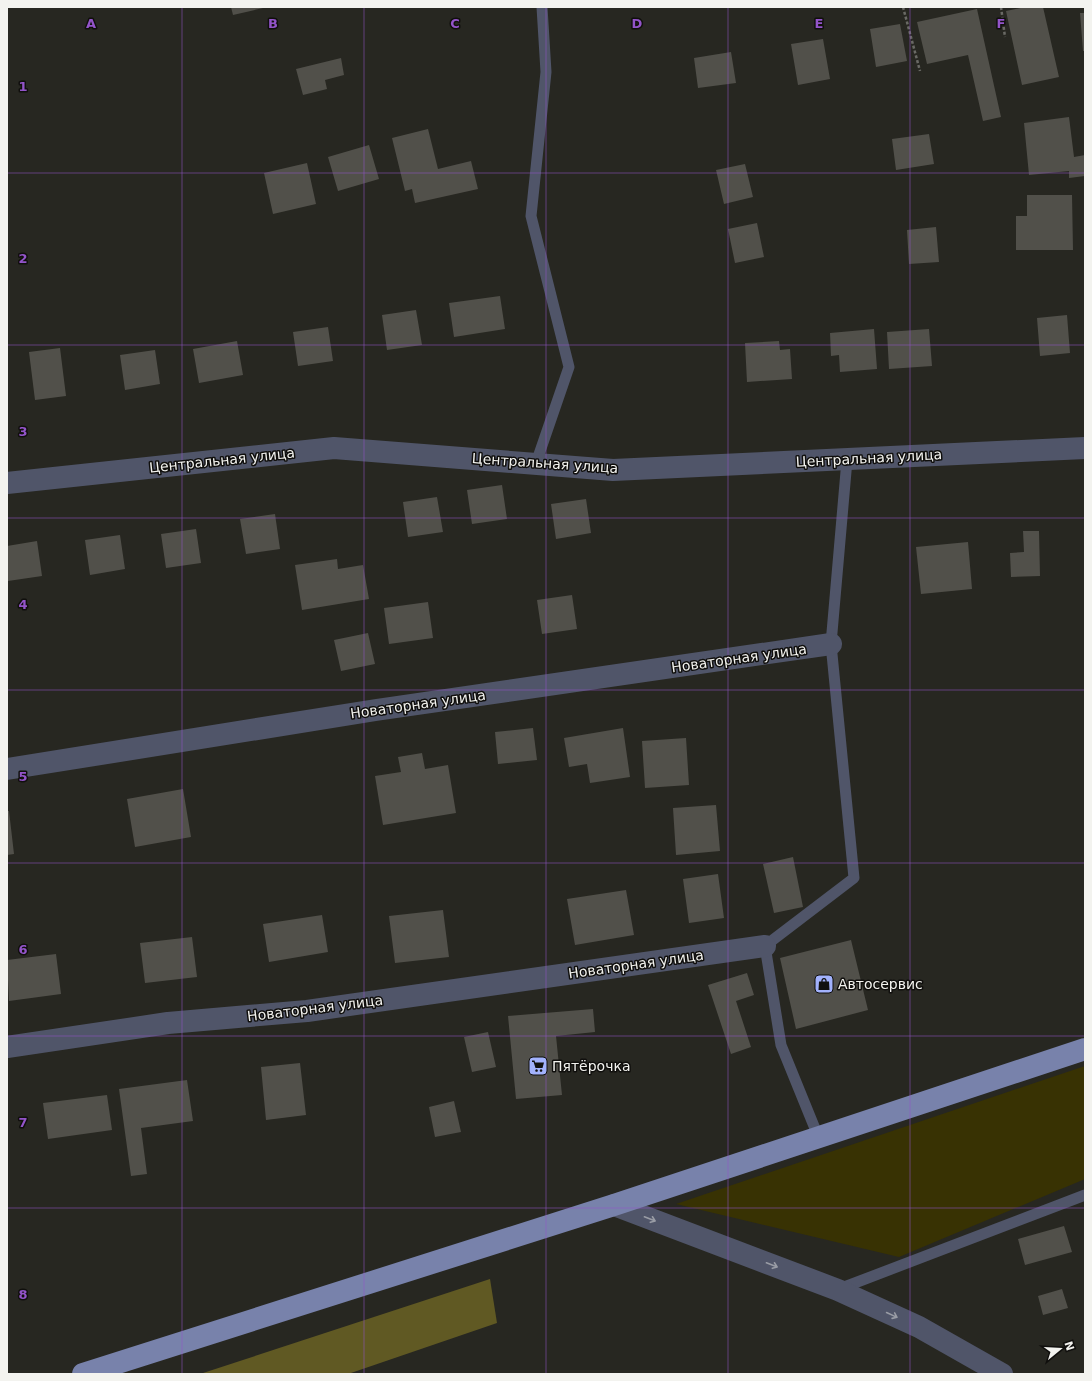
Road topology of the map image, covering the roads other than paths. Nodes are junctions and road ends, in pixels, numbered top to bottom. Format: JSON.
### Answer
{"nodes":[{"id":1,"x":542,"y":7,"type":"edge"},
{"id":2,"x":1085,"y":448,"type":"edge"},
{"id":3,"x":847,"y":460,"type":"junction"},
{"id":4,"x":536,"y":463,"type":"junction"},
{"id":5,"x":7,"y":483,"type":"edge"},
{"id":6,"x":831,"y":644,"type":"junction"},
{"id":7,"x":7,"y":769,"type":"edge"},
{"id":8,"x":765,"y":946,"type":"junction"},
{"id":9,"x":7,"y":1047,"type":"edge"},
{"id":10,"x":1085,"y":1049,"type":"edge"},
{"id":11,"x":818,"y":1136,"type":"junction"},
{"id":12,"x":1085,"y":1195,"type":"edge"},
{"id":13,"x":614,"y":1205,"type":"junction"},
{"id":14,"x":838,"y":1290,"type":"junction"},
{"id":15,"x":84,"y":1374,"type":"edge"},
{"id":16,"x":1002,"y":1374,"type":"edge"}],
"edges":[{"from":1,"to":4,"type":"lane"},
{"from":2,"to":3,"type":"street","name":"Центральная улица"},
{"from":3,"to":4,"type":"street","name":"Центральная улица"},
{"from":3,"to":6,"type":"lane"},
{"from":4,"to":5,"type":"street","name":"Центральная улица"},
{"from":6,"to":7,"type":"street","name":"Новаторная улица"},
{"from":6,"to":8,"type":"lane"},
{"from":8,"to":9,"type":"street","name":"Новаторная улица"},
{"from":8,"to":11,"type":"lane"},
{"from":10,"to":11,"type":"main road"},
{"from":11,"to":13,"type":"main road"},
{"from":12,"to":14,"type":"lane"},
{"from":13,"to":14,"type":"street","one_way":true},
{"from":13,"to":15,"type":"main road"},
{"from":14,"to":16,"type":"street","one_way":true}]}
